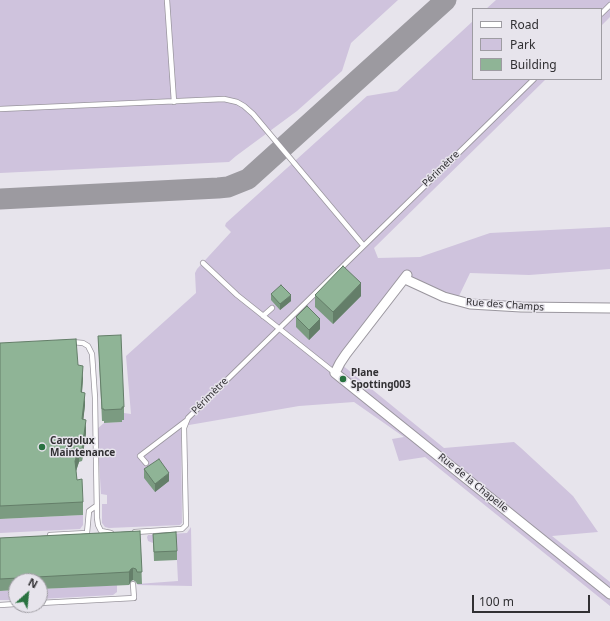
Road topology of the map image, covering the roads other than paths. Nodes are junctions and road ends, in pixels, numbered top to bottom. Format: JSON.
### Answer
{"nodes":[{"id":1,"x":167,"y":0,"type":"edge"},
{"id":2,"x":610,"y":5,"type":"edge"},
{"id":3,"x":602,"y":13,"type":"edge"},
{"id":4,"x":533,"y":80,"type":"edge"},
{"id":5,"x":174,"y":102,"type":"junction"},
{"id":6,"x":0,"y":109,"type":"edge"},
{"id":7,"x":363,"y":245,"type":"junction"},
{"id":8,"x":203,"y":263,"type":"dead end"},
{"id":9,"x":272,"y":308,"type":"dead end"},
{"id":10,"x":610,"y":308,"type":"edge"},
{"id":11,"x":263,"y":316,"type":"junction"},
{"id":12,"x":279,"y":328,"type":"junction"},
{"id":13,"x":65,"y":342,"type":"edge"},
{"id":14,"x":336,"y":373,"type":"junction"},
{"id":15,"x":186,"y":421,"type":"junction"},
{"id":16,"x":146,"y":463,"type":"dead end"},
{"id":17,"x":96,"y":506,"type":"junction"},
{"id":18,"x":126,"y":532,"type":"edge"},
{"id":19,"x":118,"y":533,"type":"edge"},
{"id":20,"x":48,"y":535,"type":"edge"},
{"id":21,"x":133,"y":584,"type":"dead end"},
{"id":22,"x":610,"y":594,"type":"edge"},
{"id":23,"x":48,"y":603,"type":"edge"}],
"edges":[{"from":1,"to":5,"type":"lane"},
{"from":2,"to":3,"type":"lane"},
{"from":4,"to":7,"type":"lane","name":"Périmètre"},
{"from":5,"to":6,"type":"lane"},
{"from":5,"to":7,"type":"lane"},
{"from":7,"to":12,"type":"lane","name":"Périmètre"},
{"from":8,"to":11,"type":"lane"},
{"from":9,"to":11,"type":"lane"},
{"from":10,"to":14,"type":"street","name":"Rue des Champs"},
{"from":11,"to":12,"type":"lane"},
{"from":12,"to":14,"type":"lane"},
{"from":12,"to":15,"type":"lane","name":"Périmètre"},
{"from":13,"to":17,"type":"lane"},
{"from":14,"to":22,"type":"street","name":"Rue de la Chapelle"},
{"from":15,"to":16,"type":"lane"},
{"from":15,"to":18,"type":"lane","name":"Périmètre"},
{"from":17,"to":19,"type":"lane"},
{"from":17,"to":20,"type":"lane"},
{"from":21,"to":23,"type":"lane"}]}
